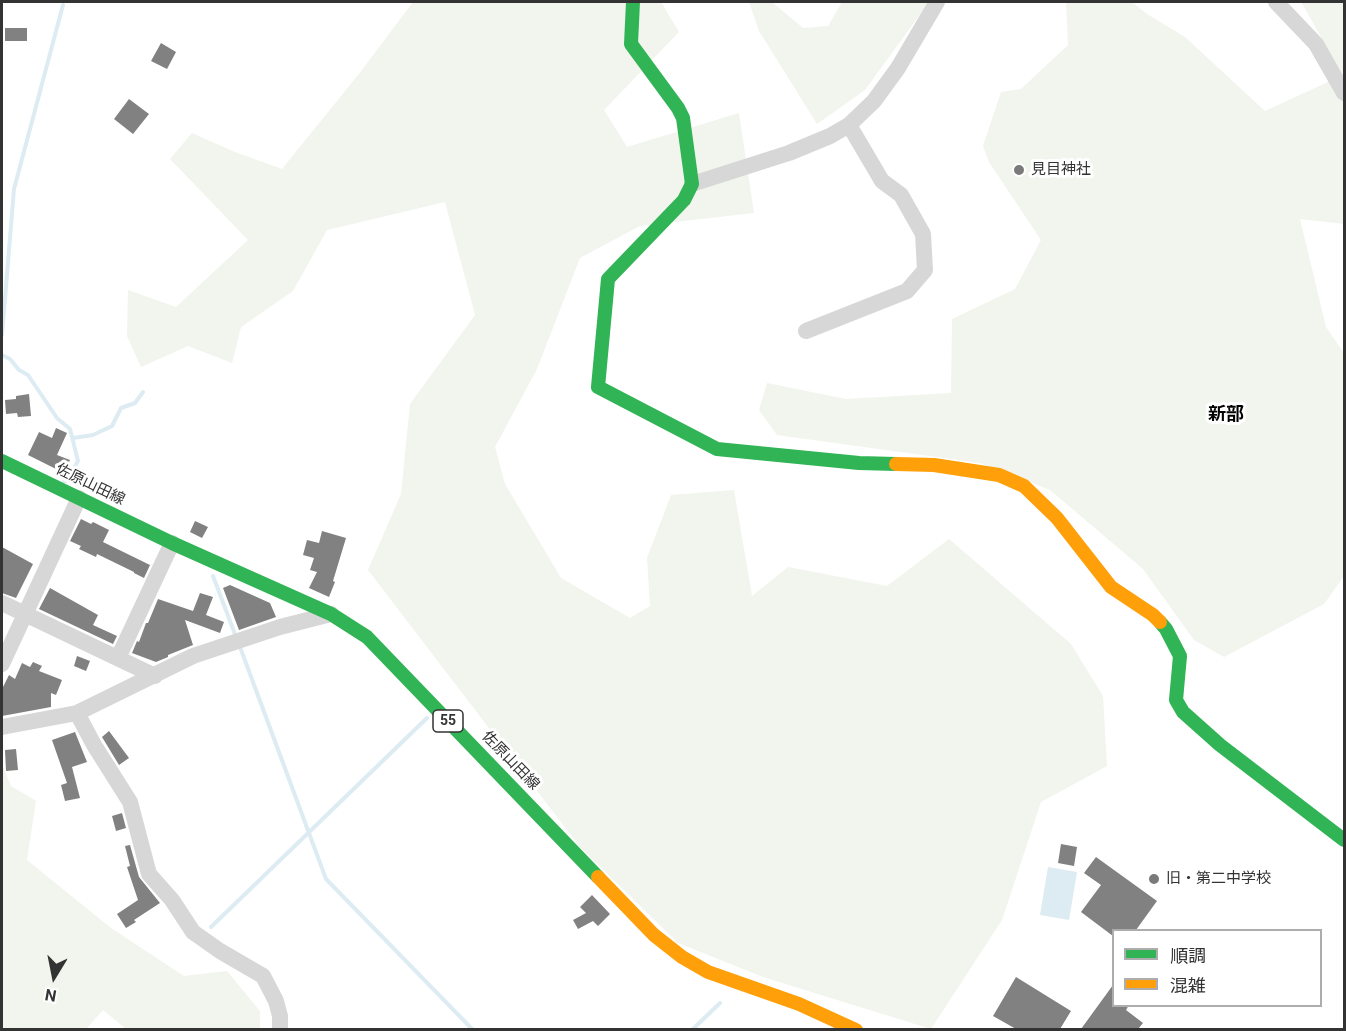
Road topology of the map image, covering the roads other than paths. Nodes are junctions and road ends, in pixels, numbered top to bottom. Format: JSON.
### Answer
{"nodes":[{"id":1,"x":633,"y":2,"type":"edge"},
{"id":2,"x":937,"y":2,"type":"edge"},
{"id":3,"x":1276,"y":2,"type":"edge"},
{"id":4,"x":1344,"y":93,"type":"edge"},
{"id":5,"x":849,"y":125,"type":"junction"},
{"id":6,"x":692,"y":184,"type":"junction"},
{"id":7,"x":806,"y":331,"type":"dead end"},
{"id":8,"x":2,"y":462,"type":"edge"},
{"id":9,"x":79,"y":498,"type":"junction"},
{"id":10,"x":172,"y":543,"type":"junction"},
{"id":11,"x":2,"y":603,"type":"edge"},
{"id":12,"x":331,"y":614,"type":"junction"},
{"id":13,"x":26,"y":615,"type":"junction"},
{"id":14,"x":118,"y":658,"type":"junction"},
{"id":15,"x":2,"y":664,"type":"edge"},
{"id":16,"x":155,"y":676,"type":"junction"},
{"id":17,"x":77,"y":714,"type":"junction"},
{"id":18,"x":2,"y":727,"type":"edge"},
{"id":19,"x":1344,"y":840,"type":"edge"},
{"id":20,"x":280,"y":1029,"type":"edge"},
{"id":21,"x":856,"y":1029,"type":"edge"}],
"edges":[{"from":1,"to":6,"type":"street"},
{"from":2,"to":5,"type":"street"},
{"from":3,"to":4,"type":"street"},
{"from":5,"to":6,"type":"street"},
{"from":5,"to":7,"type":"street"},
{"from":6,"to":19,"type":"street"},
{"from":8,"to":9,"type":"street","name":"佐原山田線","number":"55"},
{"from":9,"to":10,"type":"street","name":"佐原山田線","number":"55"},
{"from":9,"to":13,"type":"street"},
{"from":10,"to":12,"type":"street","name":"佐原山田線","number":"55"},
{"from":10,"to":14,"type":"street"},
{"from":11,"to":13,"type":"street"},
{"from":12,"to":16,"type":"street"},
{"from":12,"to":21,"type":"street","name":"佐原山田線","number":"55"},
{"from":13,"to":14,"type":"street"},
{"from":13,"to":15,"type":"street"},
{"from":14,"to":16,"type":"street"},
{"from":16,"to":17,"type":"street"},
{"from":17,"to":18,"type":"street"},
{"from":17,"to":20,"type":"street"}]}
